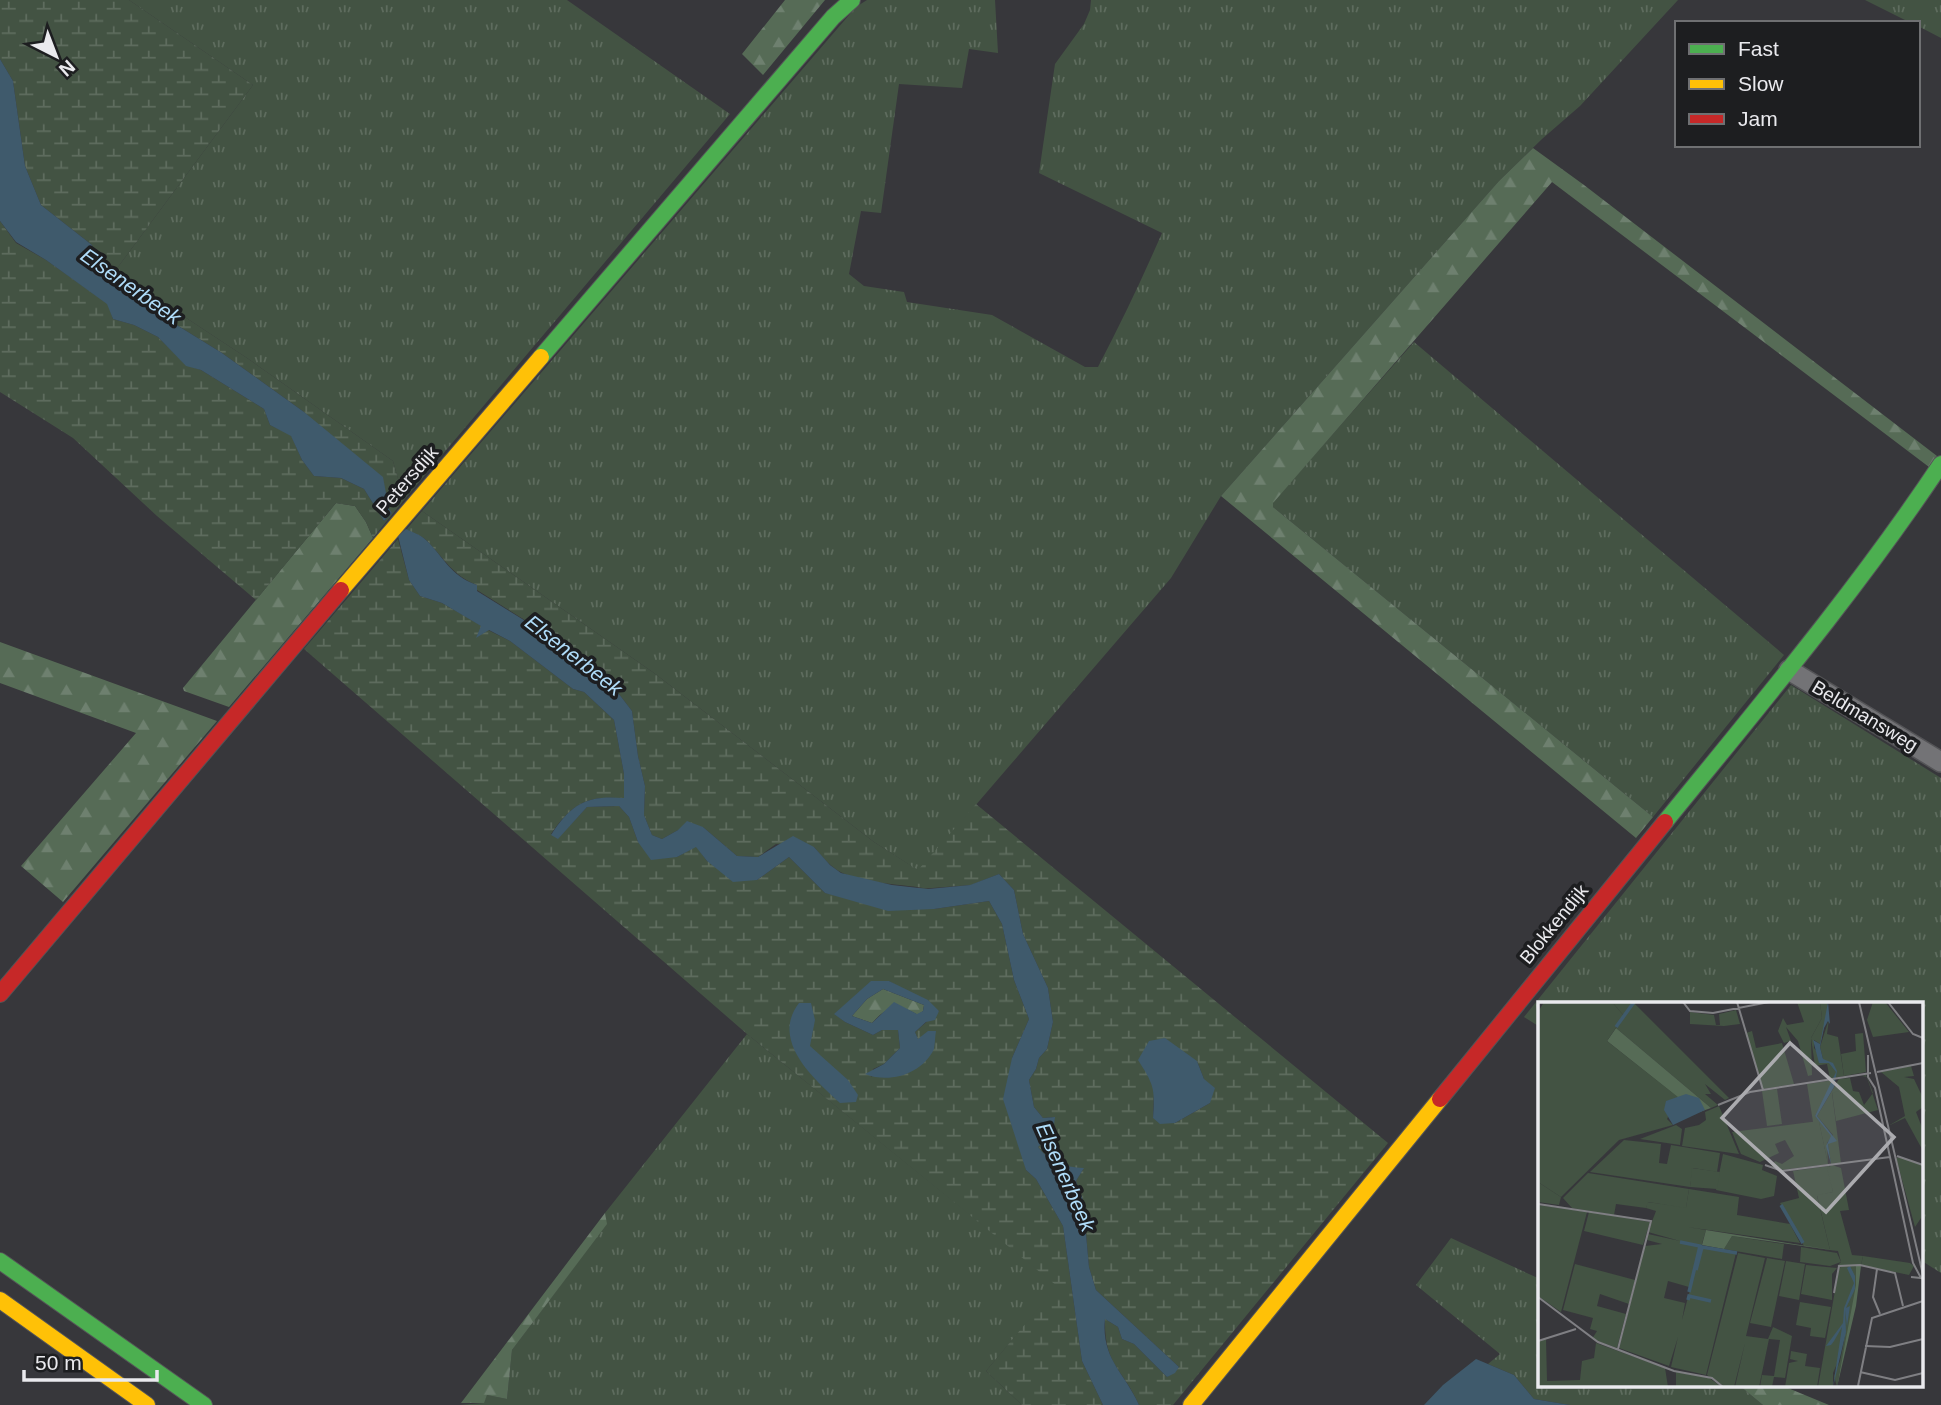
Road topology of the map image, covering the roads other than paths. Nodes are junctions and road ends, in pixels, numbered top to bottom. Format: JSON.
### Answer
{"nodes":[{"id":1,"x":852,"y":0,"type":"edge"},
{"id":2,"x":1941,"y":464,"type":"edge"},
{"id":3,"x":1789,"y":670,"type":"junction"},
{"id":4,"x":1941,"y":762,"type":"edge"},
{"id":5,"x":0,"y":994,"type":"edge"},
{"id":6,"x":0,"y":1261,"type":"edge"},
{"id":7,"x":0,"y":1300,"type":"edge"},
{"id":8,"x":147,"y":1405,"type":"edge"},
{"id":9,"x":204,"y":1405,"type":"edge"},
{"id":10,"x":1191,"y":1405,"type":"edge"}],
"edges":[{"from":1,"to":5,"type":"street","name":"Petersdijk"},
{"from":2,"to":3,"type":"street","name":"Blokkendijk"},
{"from":3,"to":4,"type":"street","name":"Beldmansweg"},
{"from":3,"to":10,"type":"street","name":"Blokkendijk"},
{"from":6,"to":9,"type":"street"},
{"from":7,"to":8,"type":"street"}]}
